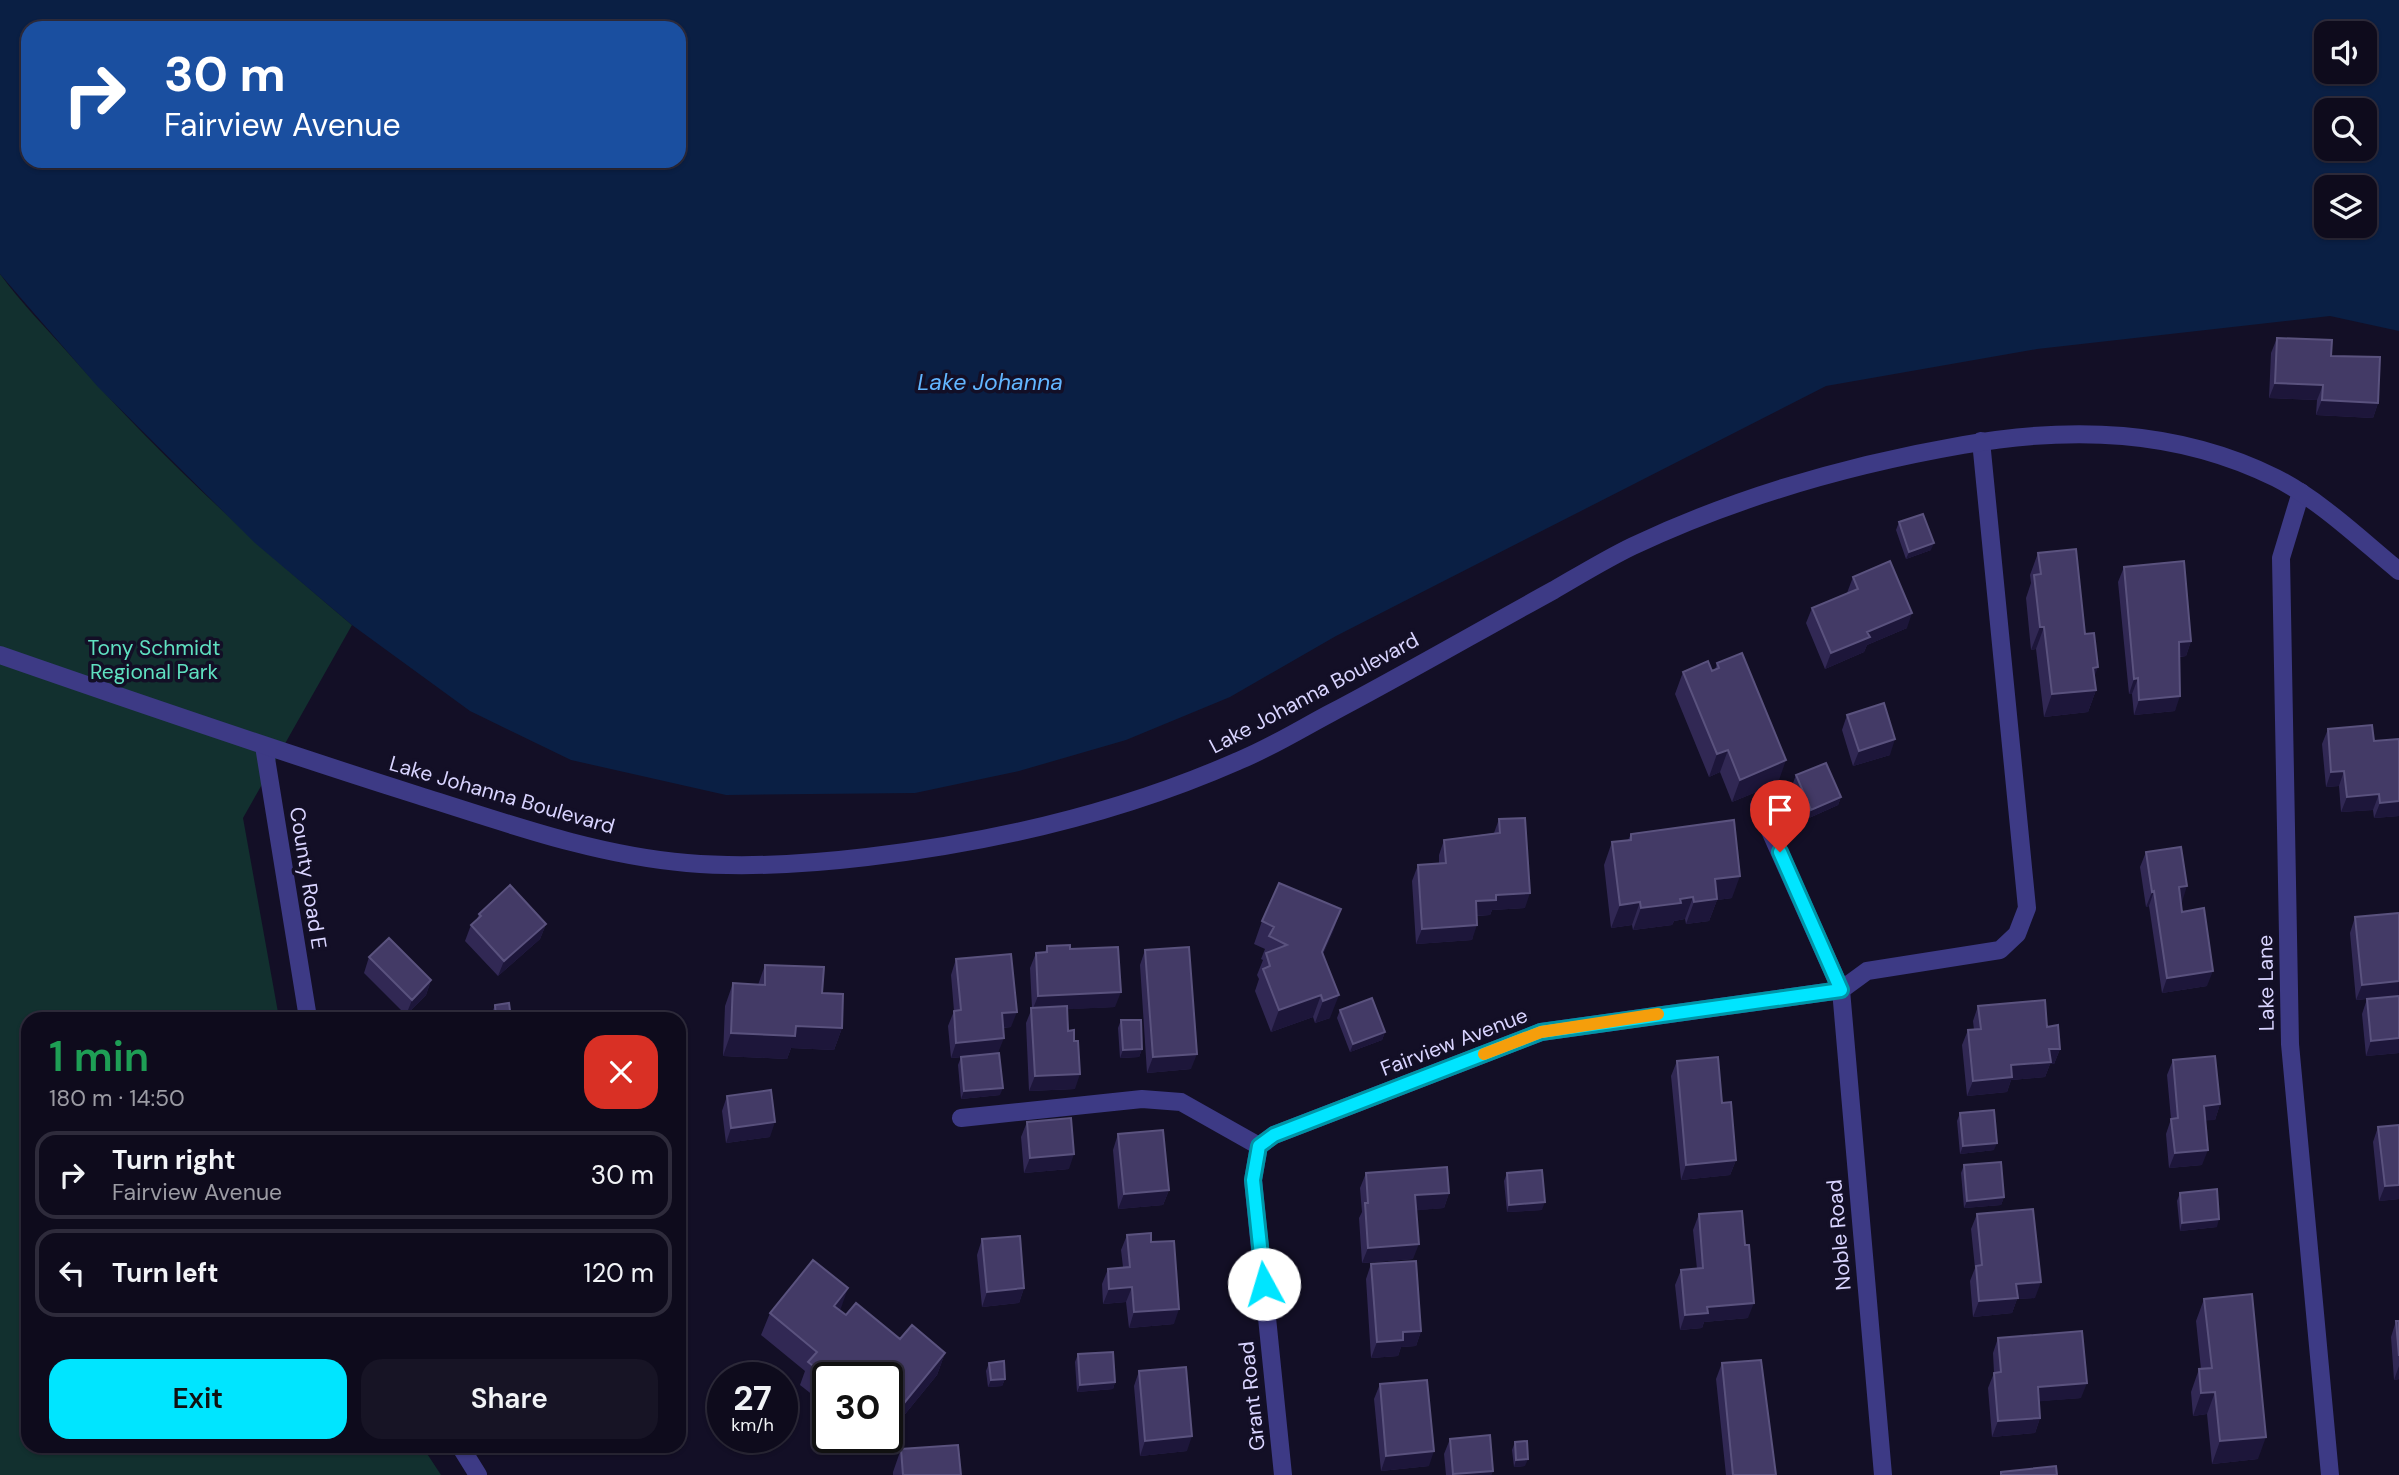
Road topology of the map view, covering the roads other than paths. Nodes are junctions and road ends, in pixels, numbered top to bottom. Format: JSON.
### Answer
{"nodes":[{"id":1,"x":1981,"y":441,"type":"junction"},
{"id":2,"x":2301,"y":492,"type":"junction"},
{"id":3,"x":2399,"y":571,"type":"edge"},
{"id":4,"x":0,"y":655,"type":"edge"},
{"id":5,"x":264,"y":746,"type":"junction"},
{"id":6,"x":1759,"y":806,"type":"dead end"},
{"id":7,"x":1841,"y":990,"type":"junction"},
{"id":8,"x":307,"y":1012,"type":"edge"},
{"id":9,"x":961,"y":1118,"type":"dead end"},
{"id":10,"x":1259,"y":1146,"type":"junction"},
{"id":11,"x":464,"y":1453,"type":"edge"},
{"id":12,"x":478,"y":1475,"type":"edge"},
{"id":13,"x":1283,"y":1475,"type":"edge"},
{"id":14,"x":1883,"y":1475,"type":"edge"},
{"id":15,"x":2330,"y":1475,"type":"edge"}],
"edges":[{"from":1,"to":2,"type":"street","name":"Lake Johanna Boulevard"},
{"from":1,"to":5,"type":"street","name":"Lake Johanna Boulevard"},
{"from":1,"to":7,"type":"street"},
{"from":2,"to":3,"type":"street","name":"Lake Johanna Boulevard"},
{"from":2,"to":15,"type":"street","name":"Lake Lane"},
{"from":4,"to":5,"type":"street","name":"Lake Johanna Boulevard"},
{"from":5,"to":8,"type":"street","name":"County Road E"},
{"from":6,"to":7,"type":"street","name":"Noble Road"},
{"from":7,"to":10,"type":"street","name":"Fairview Avenue"},
{"from":7,"to":14,"type":"street","name":"Noble Road"},
{"from":9,"to":10,"type":"street"},
{"from":10,"to":13,"type":"street","name":"Grant Road"},
{"from":11,"to":12,"type":"street"}]}
